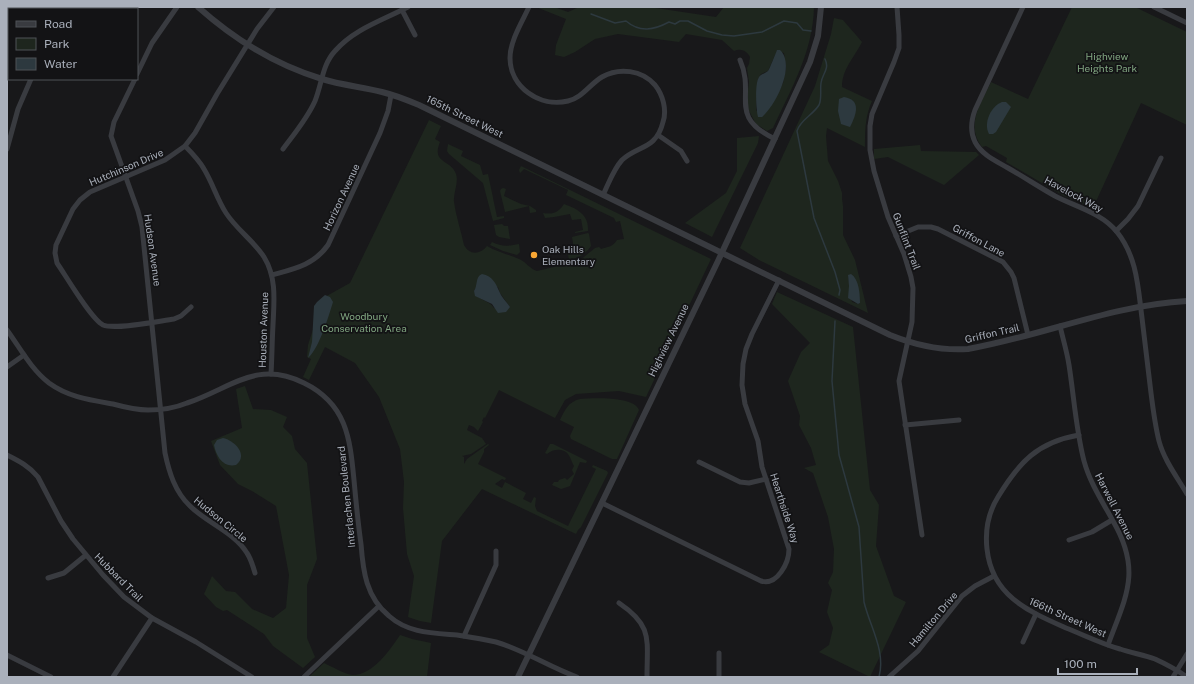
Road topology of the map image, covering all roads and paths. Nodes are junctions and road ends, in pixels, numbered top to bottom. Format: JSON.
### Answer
{"nodes":[{"id":1,"x":177,"y":7,"type":"edge"},
{"id":2,"x":198,"y":7,"type":"edge"},
{"id":3,"x":274,"y":7,"type":"edge"},
{"id":4,"x":408,"y":7,"type":"edge"},
{"id":5,"x":529,"y":7,"type":"edge"},
{"id":6,"x":821,"y":7,"type":"edge"},
{"id":7,"x":897,"y":7,"type":"edge"},
{"id":8,"x":1023,"y":7,"type":"edge"},
{"id":9,"x":1154,"y":7,"type":"edge"},
{"id":10,"x":402,"y":10,"type":"junction"},
{"id":11,"x":1187,"y":23,"type":"edge"},
{"id":12,"x":415,"y":35,"type":"dead end"},
{"id":13,"x":247,"y":45,"type":"junction"},
{"id":14,"x":740,"y":60,"type":"dead end"},
{"id":15,"x":138,"y":72,"type":"edge"},
{"id":16,"x":321,"y":79,"type":"junction"},
{"id":17,"x":31,"y":80,"type":"edge"},
{"id":18,"x":134,"y":80,"type":"edge"},
{"id":19,"x":391,"y":95,"type":"junction"},
{"id":20,"x":658,"y":135,"type":"junction"},
{"id":21,"x":774,"y":139,"type":"junction"},
{"id":22,"x":185,"y":146,"type":"junction"},
{"id":23,"x":7,"y":149,"type":"edge"},
{"id":24,"x":282,"y":149,"type":"dead end"},
{"id":25,"x":1161,"y":158,"type":"dead end"},
{"id":26,"x":687,"y":161,"type":"dead end"},
{"id":27,"x":126,"y":176,"type":"junction"},
{"id":28,"x":603,"y":194,"type":"junction"},
{"id":29,"x":1116,"y":231,"type":"junction"},
{"id":30,"x":896,"y":236,"type":"junction"},
{"id":31,"x":722,"y":252,"type":"junction"},
{"id":32,"x":272,"y":275,"type":"junction"},
{"id":33,"x":779,"y":280,"type":"junction"},
{"id":34,"x":1187,"y":301,"type":"edge"},
{"id":35,"x":191,"y":307,"type":"dead end"},
{"id":36,"x":1140,"y":307,"type":"junction"},
{"id":37,"x":152,"y":322,"type":"junction"},
{"id":38,"x":1060,"y":326,"type":"junction"},
{"id":39,"x":7,"y":330,"type":"edge"},
{"id":40,"x":1028,"y":335,"type":"junction"},
{"id":41,"x":908,"y":341,"type":"junction"},
{"id":42,"x":24,"y":355,"type":"junction"},
{"id":43,"x":7,"y":368,"type":"edge"},
{"id":44,"x":271,"y":374,"type":"junction"},
{"id":45,"x":161,"y":410,"type":"junction"},
{"id":46,"x":959,"y":420,"type":"dead end"},
{"id":47,"x":905,"y":425,"type":"junction"},
{"id":48,"x":1079,"y":435,"type":"junction"},
{"id":49,"x":7,"y":455,"type":"edge"},
{"id":50,"x":699,"y":462,"type":"dead end"},
{"id":51,"x":766,"y":479,"type":"junction"},
{"id":52,"x":1187,"y":494,"type":"edge"},
{"id":53,"x":602,"y":503,"type":"junction"},
{"id":54,"x":1112,"y":520,"type":"junction"},
{"id":55,"x":922,"y":535,"type":"dead end"},
{"id":56,"x":1069,"y":540,"type":"dead end"},
{"id":57,"x":496,"y":551,"type":"dead end"},
{"id":58,"x":86,"y":555,"type":"junction"},
{"id":59,"x":255,"y":573,"type":"dead end"},
{"id":60,"x":994,"y":576,"type":"junction"},
{"id":61,"x":48,"y":578,"type":"dead end"},
{"id":62,"x":619,"y":603,"type":"dead end"},
{"id":63,"x":379,"y":606,"type":"junction"},
{"id":64,"x":1036,"y":614,"type":"junction"},
{"id":65,"x":152,"y":618,"type":"junction"},
{"id":66,"x":464,"y":636,"type":"junction"},
{"id":67,"x":1023,"y":642,"type":"dead end"},
{"id":68,"x":1108,"y":645,"type":"junction"},
{"id":69,"x":719,"y":652,"type":"dead end"},
{"id":70,"x":1187,"y":654,"type":"edge"},
{"id":71,"x":7,"y":655,"type":"edge"},
{"id":72,"x":529,"y":655,"type":"junction"},
{"id":73,"x":1177,"y":670,"type":"junction"},
{"id":74,"x":51,"y":677,"type":"edge"},
{"id":75,"x":113,"y":677,"type":"edge"},
{"id":76,"x":252,"y":677,"type":"edge"},
{"id":77,"x":304,"y":677,"type":"edge"},
{"id":78,"x":518,"y":677,"type":"edge"},
{"id":79,"x":577,"y":677,"type":"edge"},
{"id":80,"x":647,"y":677,"type":"edge"},
{"id":81,"x":719,"y":677,"type":"edge"},
{"id":82,"x":889,"y":677,"type":"edge"},
{"id":83,"x":1173,"y":677,"type":"edge"},
{"id":84,"x":1187,"y":677,"type":"edge"}],
"edges":[{"from":1,"to":15,"type":"street"},
{"from":2,"to":13,"type":"street","name":"165th Street West"},
{"from":3,"to":13,"type":"street","name":"Hutchinson Drive"},
{"from":4,"to":10,"type":"street"},
{"from":5,"to":20,"type":"street"},
{"from":6,"to":21,"type":"street","name":"Highview Avenue"},
{"from":7,"to":30,"type":"street","name":"Gunflint Trail"},
{"from":8,"to":29,"type":"street","name":"Havelock Way"},
{"from":9,"to":11,"type":"street"},
{"from":10,"to":12,"type":"street"},
{"from":10,"to":16,"type":"street"},
{"from":13,"to":16,"type":"street","name":"165th Street West"},
{"from":13,"to":22,"type":"street","name":"Hutchinson Drive"},
{"from":14,"to":21,"type":"street"},
{"from":16,"to":19,"type":"street","name":"165th Street West"},
{"from":16,"to":24,"type":"street"},
{"from":17,"to":23,"type":"street"},
{"from":18,"to":27,"type":"street","name":"Hudson Avenue"},
{"from":19,"to":28,"type":"street","name":"165th Street West"},
{"from":19,"to":32,"type":"street","name":"Horizon Avenue"},
{"from":20,"to":26,"type":"street"},
{"from":20,"to":28,"type":"street"},
{"from":21,"to":31,"type":"street","name":"Highview Avenue"},
{"from":22,"to":27,"type":"street","name":"Hutchinson Drive"},
{"from":22,"to":32,"type":"street","name":"Houston Avenue"},
{"from":25,"to":29,"type":"street"},
{"from":27,"to":37,"type":"street","name":"Hudson Avenue"},
{"from":27,"to":37,"type":"street","name":"Hutchinson Drive"},
{"from":28,"to":31,"type":"street","name":"165th Street West"},
{"from":29,"to":36,"type":"street","name":"Havelock Way"},
{"from":30,"to":40,"type":"street","name":"Griffon Lane"},
{"from":30,"to":41,"type":"street","name":"Gunflint Trail"},
{"from":31,"to":33,"type":"street","name":"Griffon Trail"},
{"from":31,"to":53,"type":"street","name":"Highview Avenue"},
{"from":32,"to":44,"type":"street","name":"Houston Avenue"},
{"from":33,"to":41,"type":"street","name":"Griffon Trail"},
{"from":33,"to":51,"type":"street","name":"Hearthside Way"},
{"from":34,"to":36,"type":"street","name":"Griffon Trail"},
{"from":35,"to":37,"type":"street","name":"Hutchinson Drive"},
{"from":36,"to":38,"type":"street","name":"Griffon Trail"},
{"from":36,"to":52,"type":"street","name":"Havelock Way"},
{"from":37,"to":45,"type":"street","name":"Hudson Avenue"},
{"from":38,"to":40,"type":"street","name":"Griffon Trail"},
{"from":38,"to":48,"type":"street","name":"Harwell Avenue"},
{"from":39,"to":42,"type":"street","name":"Interlachen Boulevard"},
{"from":40,"to":41,"type":"street","name":"Griffon Trail"},
{"from":41,"to":47,"type":"street","name":"Gunflint Trail"},
{"from":42,"to":43,"type":"street"},
{"from":42,"to":45,"type":"street","name":"Interlachen Boulevard"},
{"from":44,"to":45,"type":"street","name":"Interlachen Boulevard"},
{"from":44,"to":63,"type":"street","name":"Interlachen Boulevard"},
{"from":45,"to":59,"type":"street","name":"Hudson Circle"},
{"from":46,"to":47,"type":"street"},
{"from":47,"to":55,"type":"street","name":"Gunflint Trail"},
{"from":48,"to":54,"type":"street","name":"Harwell Avenue"},
{"from":48,"to":60,"type":"street","name":"166th Street West"},
{"from":49,"to":58,"type":"street","name":"Hubbard Trail"},
{"from":50,"to":51,"type":"street"},
{"from":51,"to":53,"type":"street","name":"Hearthside Way"},
{"from":53,"to":72,"type":"street","name":"Highview Avenue"},
{"from":54,"to":56,"type":"street"},
{"from":54,"to":68,"type":"street","name":"Harwell Avenue"},
{"from":57,"to":66,"type":"street"},
{"from":58,"to":61,"type":"street"},
{"from":58,"to":65,"type":"street","name":"Hubbard Trail"},
{"from":60,"to":64,"type":"street","name":"166th Street West"},
{"from":60,"to":82,"type":"street","name":"Hamilton Drive"},
{"from":62,"to":80,"type":"street"},
{"from":63,"to":66,"type":"street","name":"Interlachen Boulevard"},
{"from":63,"to":77,"type":"street"},
{"from":64,"to":67,"type":"street"},
{"from":64,"to":68,"type":"street","name":"166th Street West"},
{"from":65,"to":75,"type":"street"},
{"from":65,"to":76,"type":"street","name":"Hubbard Trail"},
{"from":66,"to":72,"type":"street","name":"Interlachen Boulevard"},
{"from":68,"to":73,"type":"street","name":"166th Street West"},
{"from":69,"to":81,"type":"street"},
{"from":70,"to":73,"type":"street"},
{"from":71,"to":74,"type":"street"},
{"from":72,"to":78,"type":"street","name":"Highview Avenue"},
{"from":72,"to":79,"type":"street","name":"Interlachen Boulevard"},
{"from":73,"to":83,"type":"street"},
{"from":73,"to":84,"type":"street","name":"166th Street West"}]}
